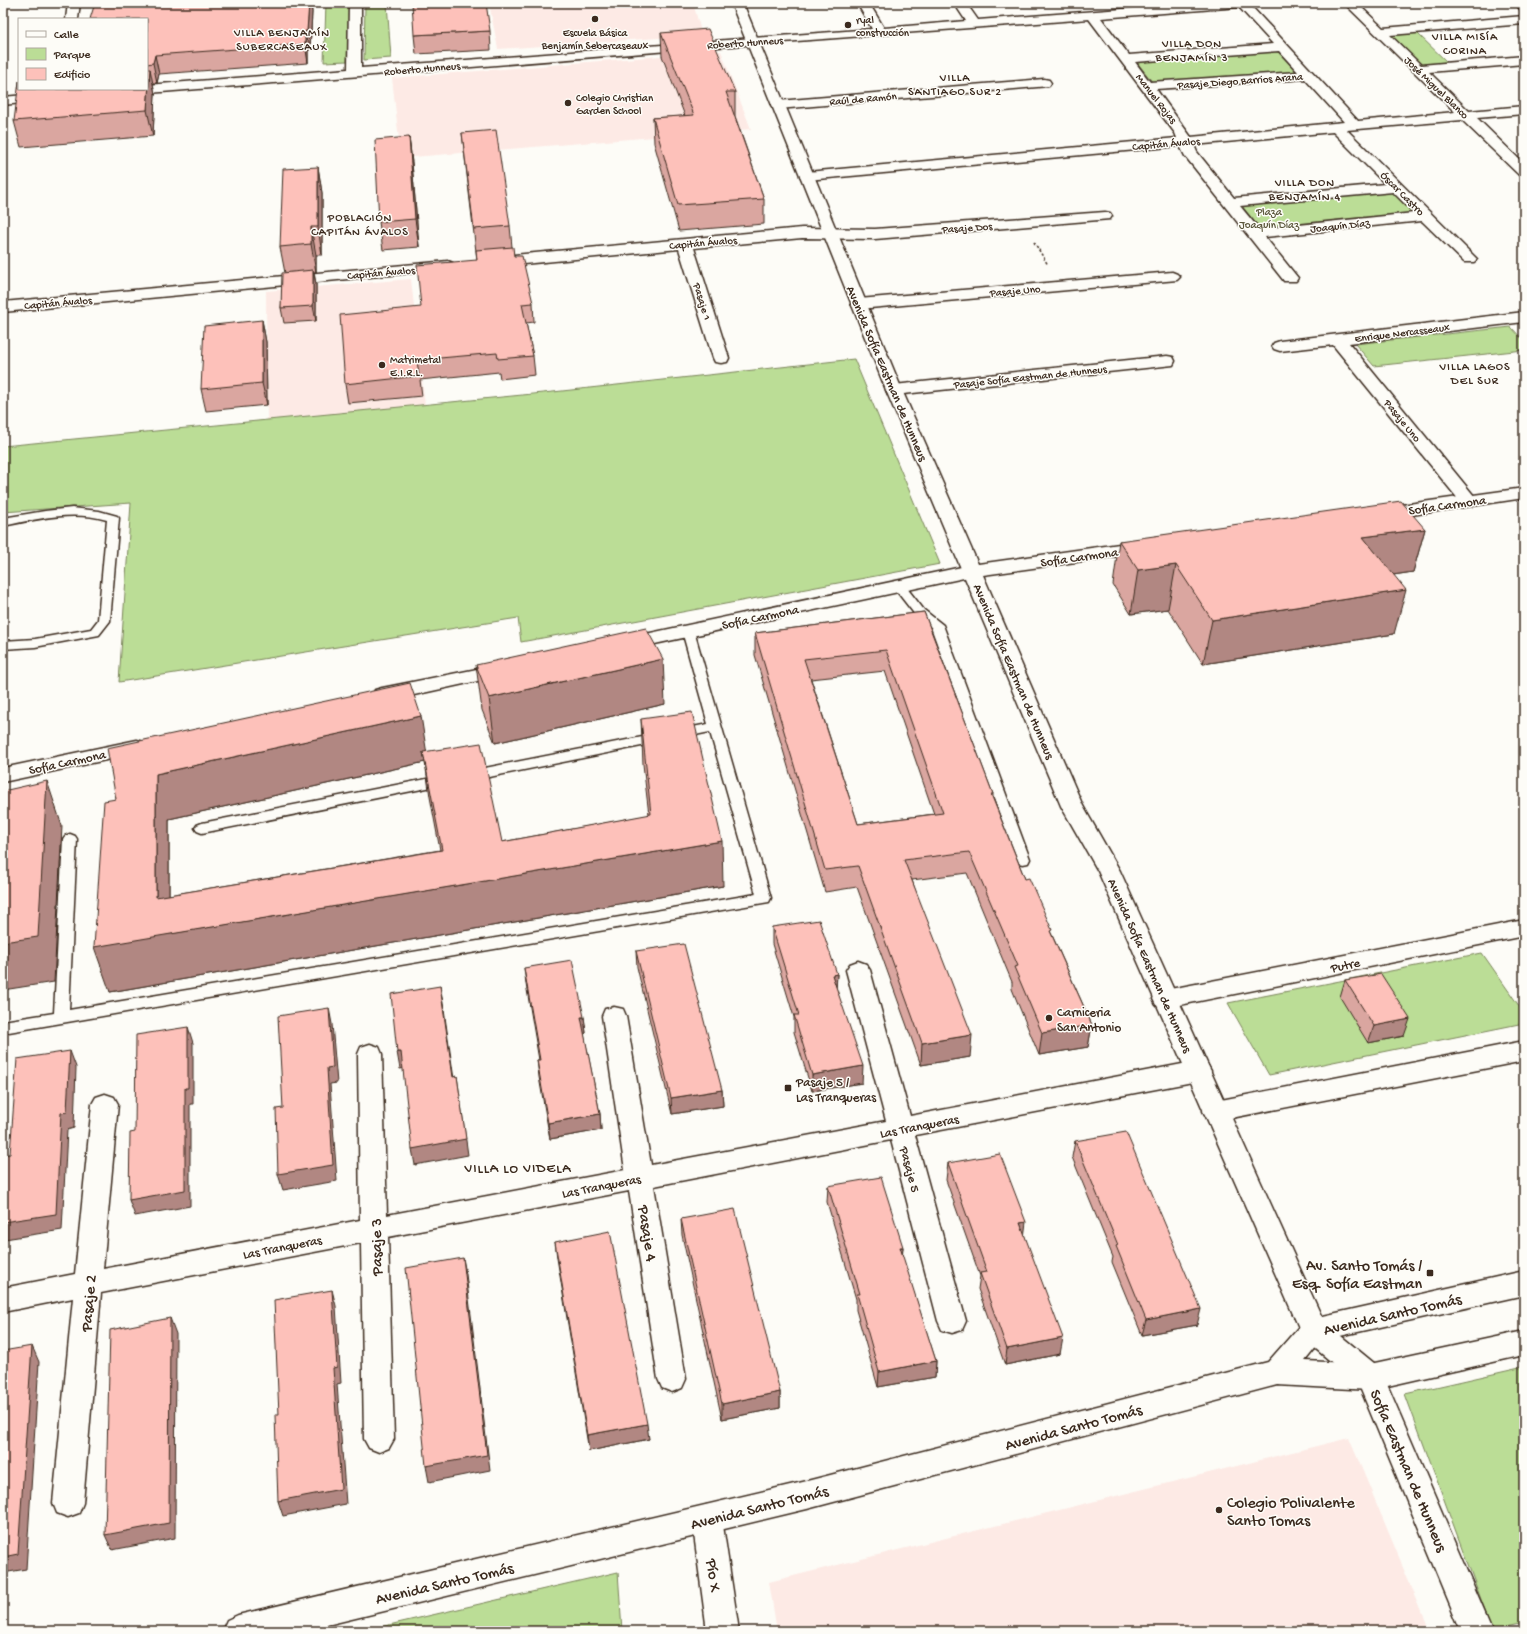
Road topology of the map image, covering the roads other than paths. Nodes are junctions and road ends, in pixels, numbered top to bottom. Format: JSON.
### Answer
{"nodes":[{"id":1,"x":74,"y":3,"type":"edge"},
{"id":2,"x":355,"y":3,"type":"edge"},
{"id":3,"x":737,"y":3,"type":"edge"},
{"id":4,"x":863,"y":3,"type":"edge"},
{"id":5,"x":960,"y":3,"type":"edge"},
{"id":6,"x":1242,"y":3,"type":"edge"},
{"id":7,"x":1247,"y":3,"type":"edge"},
{"id":8,"x":1350,"y":3,"type":"edge"},
{"id":9,"x":1521,"y":3,"type":"edge"},
{"id":10,"x":1064,"y":6,"type":"dead end"},
{"id":11,"x":1166,"y":6,"type":"edge"},
{"id":12,"x":1524,"y":6,"type":"edge"},
{"id":13,"x":1092,"y":15,"type":"junction"},
{"id":14,"x":1072,"y":17,"type":"junction"},
{"id":15,"x":72,"y":18,"type":"edge"},
{"id":16,"x":1524,"y":20,"type":"edge"},
{"id":17,"x":975,"y":25,"type":"junction"},
{"id":18,"x":880,"y":32,"type":"junction"},
{"id":19,"x":1380,"y":32,"type":"junction"},
{"id":20,"x":752,"y":41,"type":"junction"},
{"id":21,"x":1283,"y":47,"type":"junction"},
{"id":22,"x":1126,"y":58,"type":"junction"},
{"id":23,"x":1524,"y":60,"type":"edge"},
{"id":24,"x":1418,"y":69,"type":"junction"},
{"id":25,"x":354,"y":73,"type":"junction"},
{"id":26,"x":1308,"y":75,"type":"junction"},
{"id":27,"x":1044,"y":83,"type":"dead end"},
{"id":28,"x":1147,"y":86,"type":"junction"},
{"id":29,"x":148,"y":88,"type":"edge"},
{"id":30,"x":123,"y":90,"type":"edge"},
{"id":31,"x":109,"y":93,"type":"edge"},
{"id":32,"x":59,"y":96,"type":"edge"},
{"id":33,"x":3,"y":101,"type":"edge"},
{"id":34,"x":778,"y":105,"type":"junction"},
{"id":35,"x":1524,"y":110,"type":"edge"},
{"id":36,"x":1466,"y":115,"type":"junction"},
{"id":37,"x":1356,"y":126,"type":"junction"},
{"id":38,"x":1336,"y":127,"type":"junction"},
{"id":39,"x":1185,"y":141,"type":"junction"},
{"id":40,"x":1524,"y":172,"type":"edge"},
{"id":41,"x":807,"y":176,"type":"junction"},
{"id":42,"x":1396,"y":186,"type":"junction"},
{"id":43,"x":1230,"y":203,"type":"junction"},
{"id":44,"x":1105,"y":216,"type":"dead end"},
{"id":45,"x":1426,"y":216,"type":"junction"},
{"id":46,"x":830,"y":233,"type":"junction"},
{"id":47,"x":1255,"y":234,"type":"junction"},
{"id":48,"x":685,"y":244,"type":"junction"},
{"id":49,"x":1469,"y":259,"type":"dead end"},
{"id":50,"x":479,"y":263,"type":"edge"},
{"id":51,"x":463,"y":264,"type":"edge"},
{"id":52,"x":1172,"y":277,"type":"dead end"},
{"id":53,"x":1290,"y":278,"type":"dead end"},
{"id":54,"x":859,"y":304,"type":"junction"},
{"id":55,"x":3,"y":307,"type":"edge"},
{"id":56,"x":1518,"y":318,"type":"edge"},
{"id":57,"x":1524,"y":333,"type":"edge"},
{"id":58,"x":1337,"y":340,"type":"junction"},
{"id":59,"x":1280,"y":346,"type":"dead end"},
{"id":60,"x":721,"y":358,"type":"dead end"},
{"id":61,"x":1167,"y":361,"type":"dead end"},
{"id":62,"x":894,"y":390,"type":"junction"},
{"id":63,"x":1524,"y":493,"type":"edge"},
{"id":64,"x":1469,"y":501,"type":"junction"},
{"id":65,"x":1358,"y":516,"type":"edge"},
{"id":66,"x":3,"y":522,"type":"edge"},
{"id":67,"x":1169,"y":543,"type":"edge"},
{"id":68,"x":972,"y":570,"type":"junction"},
{"id":69,"x":899,"y":586,"type":"junction"},
{"id":70,"x":688,"y":631,"type":"junction"},
{"id":71,"x":3,"y":645,"type":"edge"},
{"id":72,"x":602,"y":649,"type":"edge"},
{"id":73,"x":524,"y":665,"type":"edge"},
{"id":74,"x":361,"y":700,"type":"edge"},
{"id":75,"x":716,"y":727,"type":"junction"},
{"id":76,"x":159,"y":742,"type":"edge"},
{"id":77,"x":3,"y":775,"type":"edge"},
{"id":78,"x":202,"y":828,"type":"dead end"},
{"id":79,"x":70,"y":839,"type":"dead end"},
{"id":80,"x":1024,"y":859,"type":"dead end"},
{"id":81,"x":1524,"y":928,"type":"edge"},
{"id":82,"x":858,"y":970,"type":"dead end"},
{"id":83,"x":1166,"y":1000,"type":"junction"},
{"id":84,"x":614,"y":1016,"type":"dead end"},
{"id":85,"x":61,"y":1018,"type":"junction"},
{"id":86,"x":3,"y":1027,"type":"edge"},
{"id":87,"x":1524,"y":1051,"type":"edge"},
{"id":88,"x":370,"y":1054,"type":"dead end"},
{"id":89,"x":1198,"y":1071,"type":"junction"},
{"id":90,"x":105,"y":1104,"type":"dead end"},
{"id":91,"x":1216,"y":1111,"type":"junction"},
{"id":92,"x":900,"y":1128,"type":"junction"},
{"id":93,"x":640,"y":1178,"type":"junction"},
{"id":94,"x":375,"y":1229,"type":"junction"},
{"id":95,"x":1524,"y":1283,"type":"edge"},
{"id":96,"x":89,"y":1284,"type":"junction"},
{"id":97,"x":3,"y":1300,"type":"edge"},
{"id":98,"x":952,"y":1321,"type":"dead end"},
{"id":99,"x":1314,"y":1330,"type":"junction"},
{"id":100,"x":1524,"y":1344,"type":"edge"},
{"id":101,"x":1277,"y":1372,"type":"junction"},
{"id":102,"x":1370,"y":1377,"type":"junction"},
{"id":103,"x":672,"y":1379,"type":"dead end"},
{"id":104,"x":379,"y":1439,"type":"dead end"},
{"id":105,"x":68,"y":1503,"type":"dead end"},
{"id":106,"x":707,"y":1519,"type":"junction"},
{"id":107,"x":238,"y":1631,"type":"edge"},
{"id":108,"x":723,"y":1631,"type":"edge"},
{"id":109,"x":1477,"y":1631,"type":"edge"}],
"edges":[{"from":1,"to":15,"type":"street"},
{"from":2,"to":25,"type":"street"},
{"from":3,"to":20,"type":"street","name":"Avenida Sofía Eastman de Hunneus"},
{"from":4,"to":18,"type":"street"},
{"from":5,"to":17,"type":"street"},
{"from":6,"to":7,"type":"street","name":"Roberto Hunneus"},
{"from":6,"to":11,"type":"street","name":"Roberto Hunneus"},
{"from":6,"to":21,"type":"street"},
{"from":8,"to":19,"type":"street","name":"José Miguel Blanco"},
{"from":9,"to":12,"type":"street"},
{"from":10,"to":14,"type":"street"},
{"from":11,"to":13,"type":"street","name":"Roberto Hunneus"},
{"from":13,"to":14,"type":"street","name":"Roberto Hunneus"},
{"from":13,"to":22,"type":"street","name":"Manuel Rojas"},
{"from":14,"to":17,"type":"street","name":"Roberto Hunneus"},
{"from":16,"to":19,"type":"street"},
{"from":17,"to":18,"type":"street","name":"Roberto Hunneus"},
{"from":18,"to":20,"type":"street","name":"Roberto Hunneus"},
{"from":19,"to":24,"type":"street","name":"José Miguel Blanco"},
{"from":20,"to":25,"type":"street","name":"Roberto Hunneus"},
{"from":20,"to":34,"type":"street","name":"Avenida Sofía Eastman de Hunneus"},
{"from":21,"to":22,"type":"street"},
{"from":21,"to":26,"type":"street"},
{"from":22,"to":28,"type":"street","name":"Manuel Rojas"},
{"from":23,"to":24,"type":"street"},
{"from":24,"to":36,"type":"street","name":"José Miguel Blanco"},
{"from":25,"to":29,"type":"street","name":"Roberto Hunneus"},
{"from":26,"to":28,"type":"street","name":"Pasaje Diego Barrios Arana"},
{"from":26,"to":37,"type":"street"},
{"from":27,"to":34,"type":"street","name":"Raúl de Ramón"},
{"from":28,"to":39,"type":"street","name":"Manuel Rojas"},
{"from":30,"to":31,"type":"street","name":"Roberto Hunneus"},
{"from":32,"to":33,"type":"street"},
{"from":34,"to":41,"type":"street","name":"Avenida Sofía Eastman de Hunneus"},
{"from":35,"to":36,"type":"street","name":"Capitán Ávalos"},
{"from":36,"to":37,"type":"street","name":"Capitán Ávalos"},
{"from":36,"to":40,"type":"street","name":"José Miguel Blanco"},
{"from":37,"to":38,"type":"street","name":"Capitán Ávalos"},
{"from":38,"to":39,"type":"street","name":"Capitán Ávalos"},
{"from":38,"to":42,"type":"street","name":"Óscar Castro"},
{"from":39,"to":41,"type":"street","name":"Capitán Ávalos"},
{"from":39,"to":43,"type":"street","name":"Manuel Rojas"},
{"from":41,"to":46,"type":"street","name":"Avenida Sofía Eastman de Hunneus"},
{"from":42,"to":43,"type":"street"},
{"from":42,"to":45,"type":"street","name":"Óscar Castro"},
{"from":43,"to":47,"type":"street","name":"Manuel Rojas"},
{"from":44,"to":46,"type":"street","name":"Pasaje Dos"},
{"from":45,"to":47,"type":"street","name":"Joaquín Díaz"},
{"from":45,"to":49,"type":"street","name":"Óscar Castro"},
{"from":46,"to":48,"type":"street","name":"Capitán Ávalos"},
{"from":46,"to":54,"type":"street","name":"Avenida Sofía Eastman de Hunneus"},
{"from":47,"to":53,"type":"street","name":"Manuel Rojas"},
{"from":48,"to":50,"type":"street","name":"Capitán Ávalos"},
{"from":48,"to":60,"type":"street","name":"Pasaje 1"},
{"from":51,"to":55,"type":"street","name":"Capitán Ávalos"},
{"from":52,"to":54,"type":"street","name":"Pasaje Uno"},
{"from":54,"to":62,"type":"street","name":"Avenida Sofía Eastman de Hunneus"},
{"from":56,"to":57,"type":"street"},
{"from":56,"to":58,"type":"street","name":"Enrique Nercasseaux"},
{"from":58,"to":59,"type":"street","name":"Enrique Nercasseaux"},
{"from":58,"to":64,"type":"street","name":"Pasaje Uno"},
{"from":61,"to":62,"type":"street","name":"Pasaje Sofía Eastman de Hunneus"},
{"from":62,"to":68,"type":"street","name":"Avenida Sofía Eastman de Hunneus"},
{"from":63,"to":64,"type":"street","name":"Sofía Carmona"},
{"from":64,"to":65,"type":"street","name":"Sofía Carmona"},
{"from":66,"to":71,"type":"lane"},
{"from":67,"to":68,"type":"street","name":"Sofía Carmona"},
{"from":68,"to":69,"type":"street","name":"Sofía Carmona"},
{"from":68,"to":83,"type":"street","name":"Avenida Sofía Eastman de Hunneus"},
{"from":69,"to":70,"type":"street","name":"Sofía Carmona"},
{"from":69,"to":80,"type":"lane"},
{"from":70,"to":72,"type":"street","name":"Sofía Carmona"},
{"from":70,"to":75,"type":"lane"},
{"from":73,"to":74,"type":"street"},
{"from":75,"to":78,"type":"lane"},
{"from":75,"to":85,"type":"lane"},
{"from":76,"to":77,"type":"street","name":"Sofía Carmona"},
{"from":79,"to":85,"type":"lane"},
{"from":81,"to":83,"type":"street","name":"Putre"},
{"from":82,"to":92,"type":"street","name":"Pasaje 5"},
{"from":83,"to":89,"type":"street","name":"Avenida Sofía Eastman de Hunneus"},
{"from":84,"to":93,"type":"street","name":"Pasaje 4"},
{"from":85,"to":86,"type":"lane"},
{"from":87,"to":91,"type":"street"},
{"from":88,"to":94,"type":"street","name":"Pasaje 3"},
{"from":89,"to":91,"type":"street","name":"Avenida Sofía Eastman de Hunneus"},
{"from":89,"to":92,"type":"street","name":"Las Tranqueras"},
{"from":90,"to":96,"type":"street","name":"Pasaje 2"},
{"from":91,"to":99,"type":"street","name":"Avenida Sofía Eastman de Hunneus"},
{"from":92,"to":93,"type":"street","name":"Las Tranqueras"},
{"from":92,"to":98,"type":"street","name":"Pasaje 5"},
{"from":93,"to":94,"type":"street","name":"Las Tranqueras"},
{"from":93,"to":103,"type":"street","name":"Pasaje 4"},
{"from":94,"to":96,"type":"street","name":"Las Tranqueras"},
{"from":94,"to":104,"type":"street","name":"Pasaje 3"},
{"from":95,"to":99,"type":"street","name":"Avenida Santo Tomás"},
{"from":96,"to":97,"type":"street","name":"Las Tranqueras"},
{"from":96,"to":105,"type":"street","name":"Pasaje 2"},
{"from":99,"to":101,"type":"street","name":"Avenida Santo Tomás"},
{"from":99,"to":102,"type":"street","name":"Sofía Eastman de Hunneus"},
{"from":100,"to":102,"type":"street","name":"Avenida Santo Tomás"},
{"from":101,"to":102,"type":"street","name":"Avenida Santo Tomás"},
{"from":101,"to":106,"type":"street","name":"Avenida Santo Tomás"},
{"from":102,"to":109,"type":"street","name":"Sofía Eastman de Hunneus"},
{"from":106,"to":107,"type":"street","name":"Avenida Santo Tomás"},
{"from":106,"to":108,"type":"street","name":"Pío X"}]}
